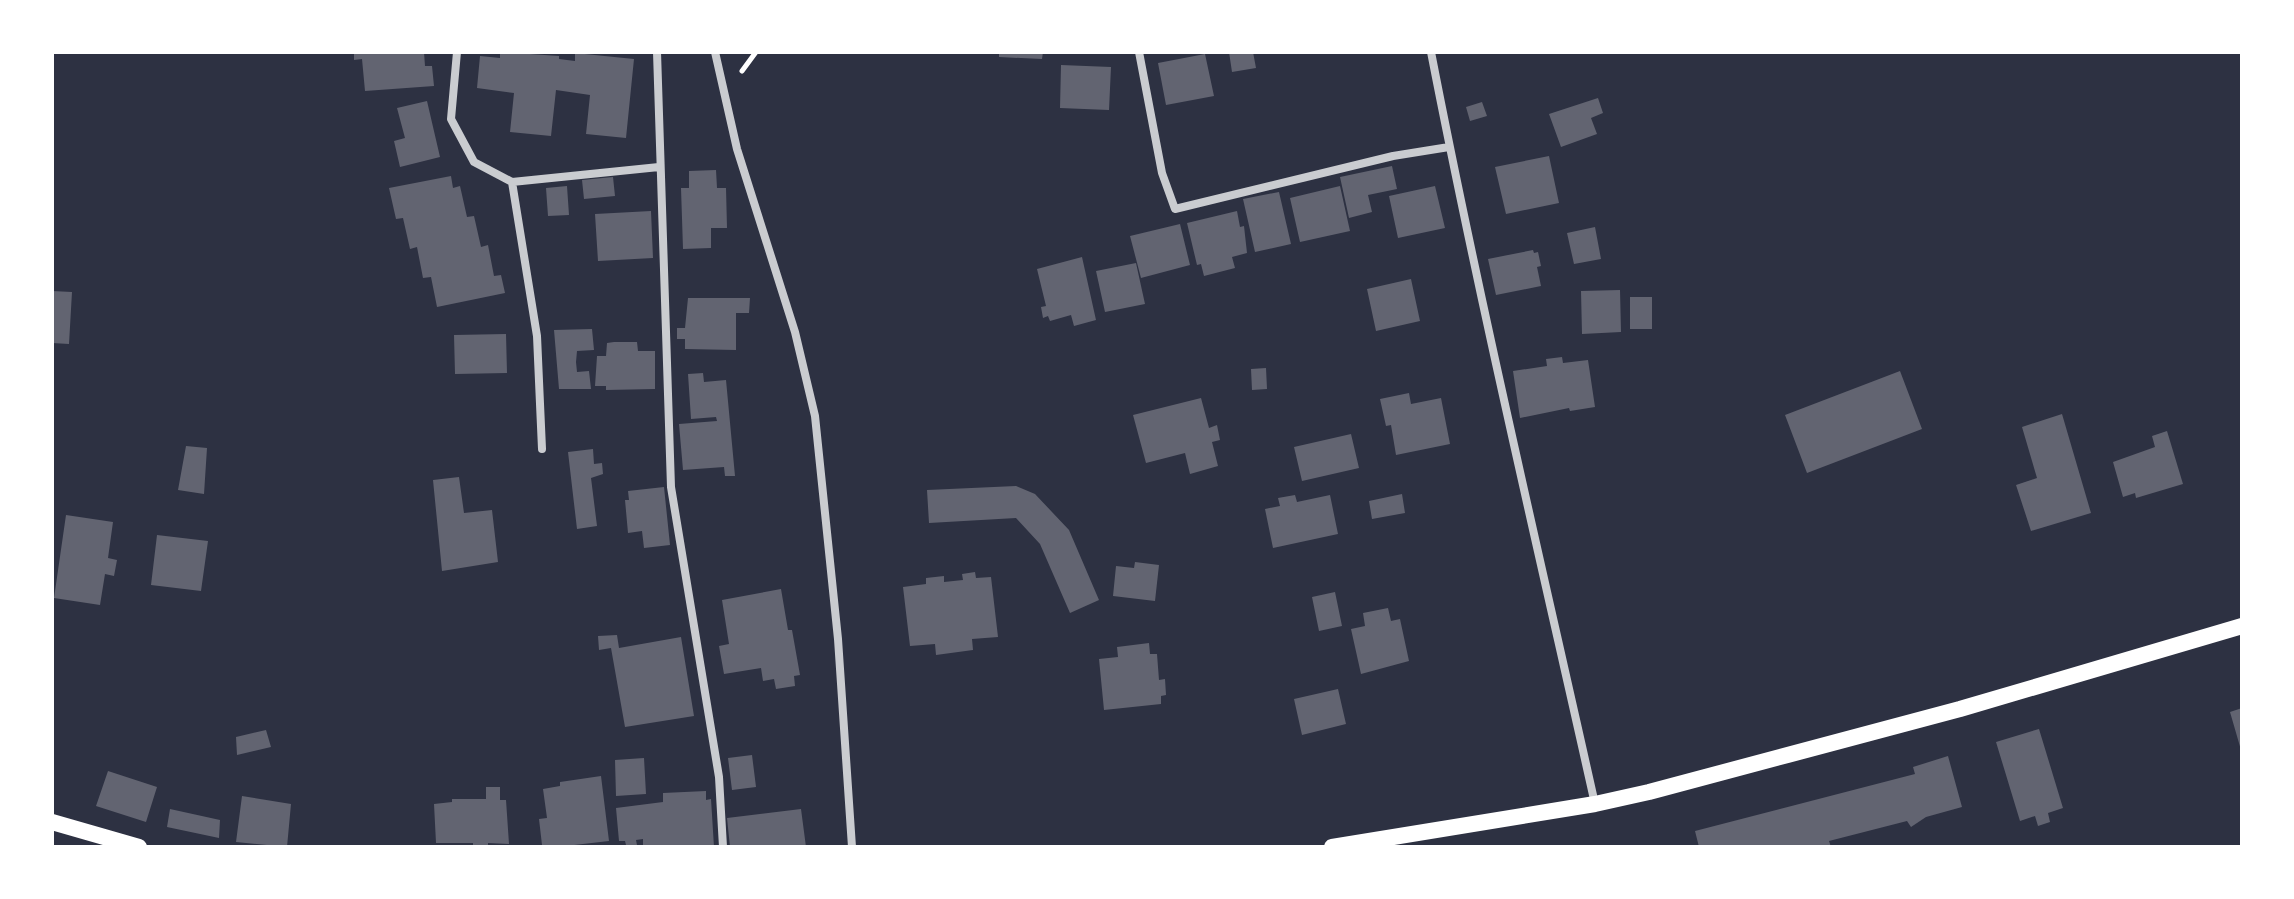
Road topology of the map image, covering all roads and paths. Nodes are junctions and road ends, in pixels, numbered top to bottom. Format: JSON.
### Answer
{"nodes":[{"id":1,"x":457,"y":52,"type":"edge"},
{"id":2,"x":657,"y":52,"type":"edge"},
{"id":3,"x":715,"y":52,"type":"edge"},
{"id":4,"x":1139,"y":52,"type":"edge"},
{"id":5,"x":1431,"y":52,"type":"edge"},
{"id":6,"x":1449,"y":147,"type":"junction"},
{"id":7,"x":659,"y":167,"type":"junction"},
{"id":8,"x":512,"y":182,"type":"junction"},
{"id":9,"x":542,"y":449,"type":"dead end"},
{"id":10,"x":2242,"y":626,"type":"edge"},
{"id":11,"x":1595,"y":804,"type":"junction"},
{"id":12,"x":52,"y":822,"type":"edge"},
{"id":13,"x":139,"y":847,"type":"edge"},
{"id":14,"x":723,"y":847,"type":"edge"},
{"id":15,"x":852,"y":847,"type":"edge"},
{"id":16,"x":1332,"y":847,"type":"edge"}],
"edges":[{"from":1,"to":8,"type":"street"},
{"from":2,"to":7,"type":"street"},
{"from":3,"to":15,"type":"street"},
{"from":4,"to":6,"type":"street"},
{"from":5,"to":6,"type":"street"},
{"from":6,"to":11,"type":"street"},
{"from":7,"to":8,"type":"street"},
{"from":7,"to":14,"type":"street"},
{"from":8,"to":9,"type":"street"},
{"from":10,"to":11,"type":"main road"},
{"from":11,"to":16,"type":"main road"},
{"from":12,"to":13,"type":"main road"}]}
